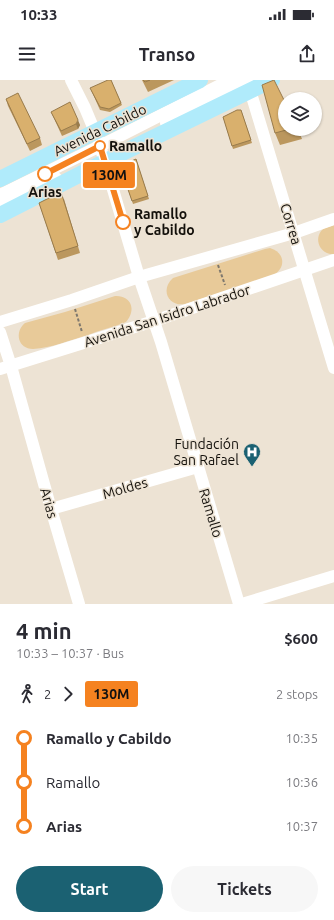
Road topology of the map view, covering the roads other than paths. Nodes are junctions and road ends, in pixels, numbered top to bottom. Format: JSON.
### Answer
{"nodes":[{"id":1,"x":71,"y":80,"type":"edge"},
{"id":2,"x":200,"y":80,"type":"edge"},
{"id":3,"x":230,"y":80,"type":"edge"},
{"id":4,"x":272,"y":80,"type":"edge"},
{"id":5,"x":248,"y":84,"type":"edge"},
{"id":6,"x":101,"y":149,"type":"junction"},
{"id":7,"x":0,"y":179,"type":"edge"},
{"id":8,"x":0,"y":195,"type":"edge"},
{"id":9,"x":0,"y":205,"type":"edge"},
{"id":10,"x":0,"y":215,"type":"edge"},
{"id":11,"x":334,"y":219,"type":"edge"},
{"id":12,"x":294,"y":233,"type":"junction"},
{"id":13,"x":334,"y":260,"type":"edge"},
{"id":14,"x":304,"y":270,"type":"junction"},
{"id":15,"x":139,"y":277,"type":"junction"},
{"id":16,"x":154,"y":321,"type":"junction"},
{"id":17,"x":0,"y":322,"type":"edge"},
{"id":18,"x":0,"y":332,"type":"edge"},
{"id":19,"x":5,"y":367,"type":"edge"},
{"id":20,"x":334,"y":368,"type":"edge"},
{"id":21,"x":198,"y":467,"type":"junction"},
{"id":22,"x":51,"y":509,"type":"junction"},
{"id":23,"x":334,"y":576,"type":"edge"},
{"id":24,"x":79,"y":604,"type":"edge"},
{"id":25,"x":239,"y":604,"type":"edge"},
{"id":26,"x":242,"y":604,"type":"edge"}],
"edges":[{"from":1,"to":6,"type":"street","name":"Ramallo"},
{"from":2,"to":6,"type":"main road","name":"Avenida Cabildo"},
{"from":3,"to":6,"type":"street"},
{"from":4,"to":5,"type":"main road","name":"Avenida Cabildo"},
{"from":5,"to":6,"type":"main road","name":"Avenida Cabildo"},
{"from":5,"to":12,"type":"street","name":"Correa"},
{"from":6,"to":7,"type":"main road","name":"Avenida Cabildo"},
{"from":6,"to":8,"type":"street"},
{"from":6,"to":9,"type":"street"},
{"from":6,"to":10,"type":"main road","name":"Avenida Cabildo"},
{"from":6,"to":15,"type":"street","name":"Ramallo"},
{"from":11,"to":12,"type":"street"},
{"from":12,"to":14,"type":"street","name":"Correa"},
{"from":12,"to":15,"type":"street"},
{"from":13,"to":14,"type":"street","name":"Avenida San Isidro Labrador"},
{"from":14,"to":16,"type":"street","name":"Avenida San Isidro Labrador"},
{"from":14,"to":20,"type":"street","name":"Correa"},
{"from":15,"to":16,"type":"street","name":"Ramallo"},
{"from":15,"to":17,"type":"street"},
{"from":16,"to":19,"type":"street","name":"Avenida San Isidro Labrador"},
{"from":16,"to":21,"type":"street","name":"Ramallo"},
{"from":18,"to":19,"type":"street","name":"Arias"},
{"from":19,"to":22,"type":"street","name":"Arias"},
{"from":21,"to":22,"type":"street","name":"Moldes"},
{"from":21,"to":25,"type":"street","name":"Ramallo"},
{"from":22,"to":24,"type":"street","name":"Arias"},
{"from":23,"to":26,"type":"street"}]}
